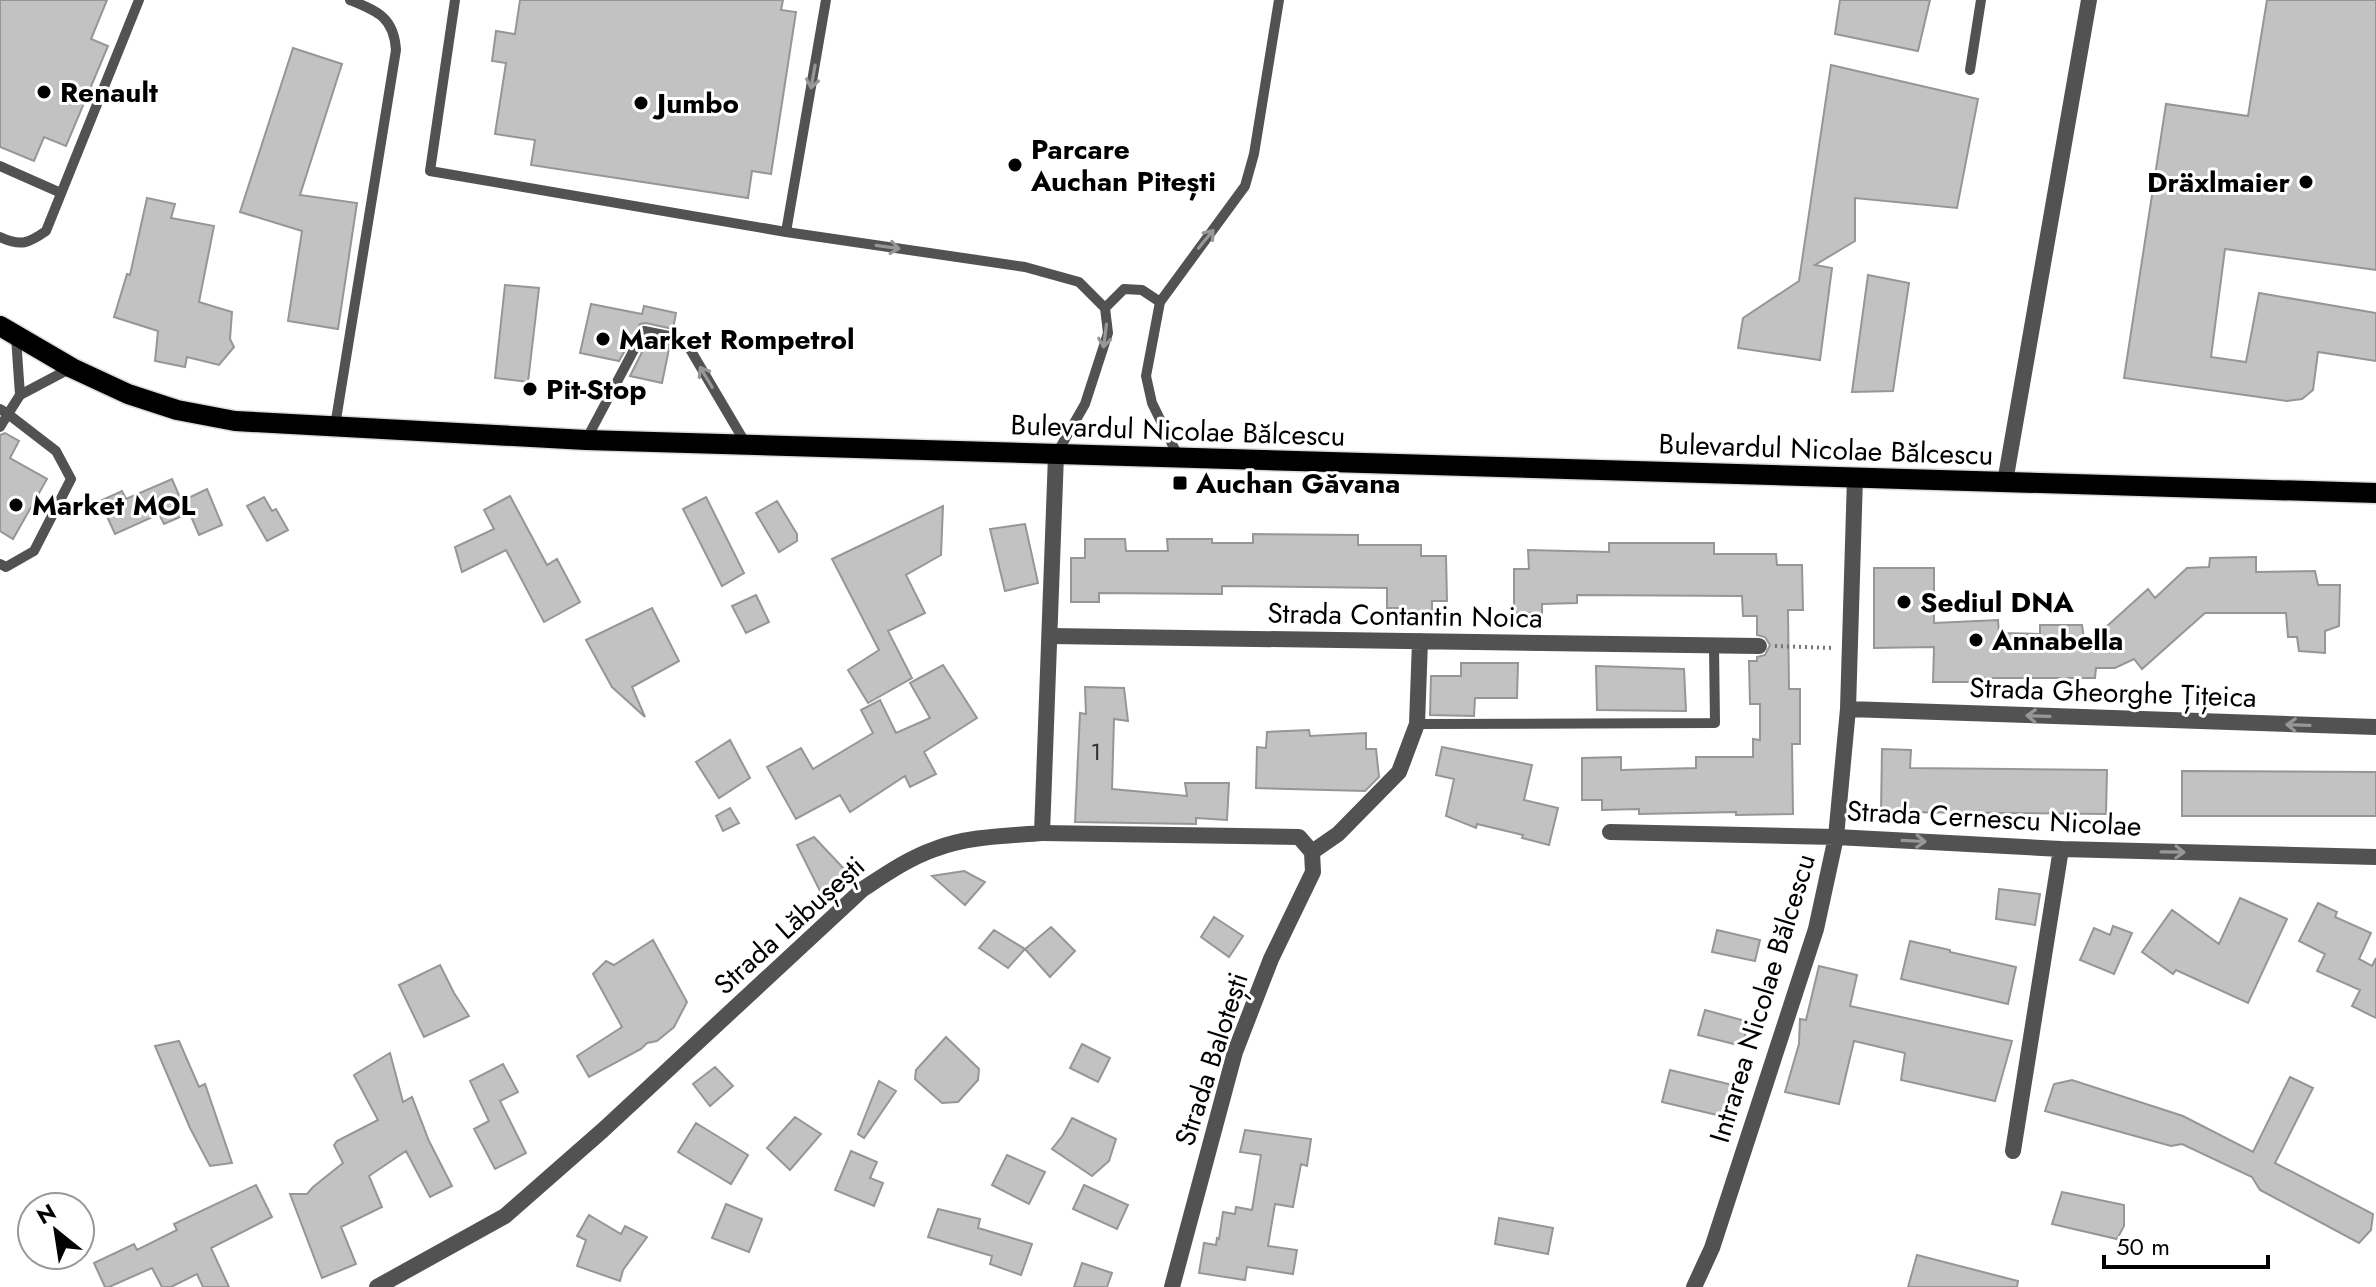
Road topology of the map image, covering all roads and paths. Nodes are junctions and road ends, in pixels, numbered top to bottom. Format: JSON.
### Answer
{"nodes":[{"id":1,"x":139,"y":0,"type":"edge"},
{"id":2,"x":350,"y":0,"type":"edge"},
{"id":3,"x":455,"y":0,"type":"edge"},
{"id":4,"x":826,"y":0,"type":"edge"},
{"id":5,"x":1279,"y":0,"type":"edge"},
{"id":6,"x":1981,"y":0,"type":"edge"},
{"id":7,"x":2089,"y":0,"type":"edge"},
{"id":8,"x":1970,"y":70,"type":"dead end"},
{"id":9,"x":0,"y":166,"type":"edge"},
{"id":10,"x":61,"y":193,"type":"junction"},
{"id":11,"x":786,"y":232,"type":"junction"},
{"id":12,"x":0,"y":237,"type":"edge"},
{"id":13,"x":1160,"y":302,"type":"junction"},
{"id":14,"x":1105,"y":308,"type":"junction"},
{"id":15,"x":8,"y":331,"type":"edge"},
{"id":16,"x":72,"y":368,"type":"junction"},
{"id":17,"x":20,"y":395,"type":"junction"},
{"id":18,"x":4,"y":411,"type":"edge"},
{"id":19,"x":335,"y":426,"type":"junction"},
{"id":20,"x":0,"y":427,"type":"edge"},
{"id":21,"x":586,"y":440,"type":"junction"},
{"id":22,"x":746,"y":444,"type":"junction"},
{"id":23,"x":1056,"y":455,"type":"junction"},
{"id":24,"x":1179,"y":458,"type":"junction"},
{"id":25,"x":1855,"y":477,"type":"junction"},
{"id":26,"x":2005,"y":482,"type":"junction"},
{"id":27,"x":2376,"y":493,"type":"edge"},
{"id":28,"x":0,"y":564,"type":"edge"},
{"id":29,"x":1050,"y":636,"type":"junction"},
{"id":30,"x":1420,"y":641,"type":"junction"},
{"id":31,"x":1714,"y":646,"type":"junction"},
{"id":32,"x":1759,"y":646,"type":"joint"},
{"id":33,"x":1848,"y":648,"type":"junction"},
{"id":34,"x":1848,"y":709,"type":"junction"},
{"id":35,"x":1417,"y":724,"type":"junction"},
{"id":36,"x":2376,"y":727,"type":"edge"},
{"id":37,"x":1610,"y":832,"type":"dead end"},
{"id":38,"x":1042,"y":833,"type":"junction"},
{"id":39,"x":1836,"y":837,"type":"junction"},
{"id":40,"x":2061,"y":849,"type":"junction"},
{"id":41,"x":1312,"y":852,"type":"junction"},
{"id":42,"x":2376,"y":857,"type":"edge"},
{"id":43,"x":2013,"y":1151,"type":"dead end"},
{"id":44,"x":377,"y":1287,"type":"edge"},
{"id":45,"x":1172,"y":1287,"type":"edge"},
{"id":46,"x":1694,"y":1287,"type":"edge"}],
"edges":[{"from":1,"to":10,"type":"lane"},
{"from":2,"to":19,"type":"lane"},
{"from":3,"to":11,"type":"lane"},
{"from":4,"to":11,"type":"lane","one_way":true},
{"from":13,"to":5,"type":"lane","one_way":true},
{"from":6,"to":8,"type":"lane"},
{"from":7,"to":26,"type":"street"},
{"from":9,"to":10,"type":"lane"},
{"from":10,"to":12,"type":"lane"},
{"from":11,"to":14,"type":"lane","one_way":true},
{"from":13,"to":14,"type":"lane"},
{"from":13,"to":24,"type":"lane"},
{"from":14,"to":23,"type":"lane","one_way":true},
{"from":15,"to":16,"type":"main road","name":"Bulevardul Nicolae Bălcescu"},
{"from":15,"to":17,"type":"lane"},
{"from":16,"to":17,"type":"lane"},
{"from":16,"to":19,"type":"main road","name":"Bulevardul Nicolae Bălcescu"},
{"from":17,"to":18,"type":"lane"},
{"from":18,"to":20,"type":"lane"},
{"from":18,"to":28,"type":"lane"},
{"from":19,"to":21,"type":"main road","name":"Bulevardul Nicolae Bălcescu"},
{"from":21,"to":22,"type":"main road","name":"Bulevardul Nicolae Bălcescu"},
{"from":22,"to":21,"type":"lane","one_way":true},
{"from":22,"to":23,"type":"main road","name":"Bulevardul Nicolae Bălcescu"},
{"from":23,"to":24,"type":"main road","name":"Bulevardul Nicolae Bălcescu"},
{"from":23,"to":29,"type":"street"},
{"from":24,"to":25,"type":"main road","name":"Bulevardul Nicolae Bălcescu"},
{"from":25,"to":26,"type":"main road","name":"Bulevardul Nicolae Bălcescu"},
{"from":25,"to":33,"type":"street","name":"Intrarea Nicolae Bălcescu"},
{"from":26,"to":27,"type":"main road","name":"Bulevardul Nicolae Bălcescu"},
{"from":29,"to":30,"type":"street","name":"Strada Contantin Noica"},
{"from":29,"to":38,"type":"street"},
{"from":30,"to":31,"type":"street","name":"Strada Contantin Noica"},
{"from":30,"to":35,"type":"street"},
{"from":31,"to":32,"type":"street","name":"Strada Contantin Noica"},
{"from":31,"to":35,"type":"lane"},
{"from":32,"to":33,"type":"path"},
{"from":33,"to":34,"type":"street","name":"Intrarea Nicolae Bălcescu"},
{"from":36,"to":34,"type":"street","name":"Strada Gheorghe Țițeica","one_way":true},
{"from":34,"to":39,"type":"street","name":"Intrarea Nicolae Bălcescu"},
{"from":35,"to":41,"type":"street"},
{"from":37,"to":39,"type":"street","name":"Strada Cernescu Nicolae"},
{"from":38,"to":41,"type":"street"},
{"from":38,"to":44,"type":"street","name":"Strada Lăbușești"},
{"from":39,"to":40,"type":"street","name":"Strada Cernescu Nicolae","one_way":true},
{"from":39,"to":46,"type":"street","name":"Intrarea Nicolae Bălcescu"},
{"from":40,"to":42,"type":"street","name":"Strada Cernescu Nicolae","one_way":true},
{"from":40,"to":43,"type":"street"},
{"from":41,"to":45,"type":"street","name":"Strada Balotești"}]}
